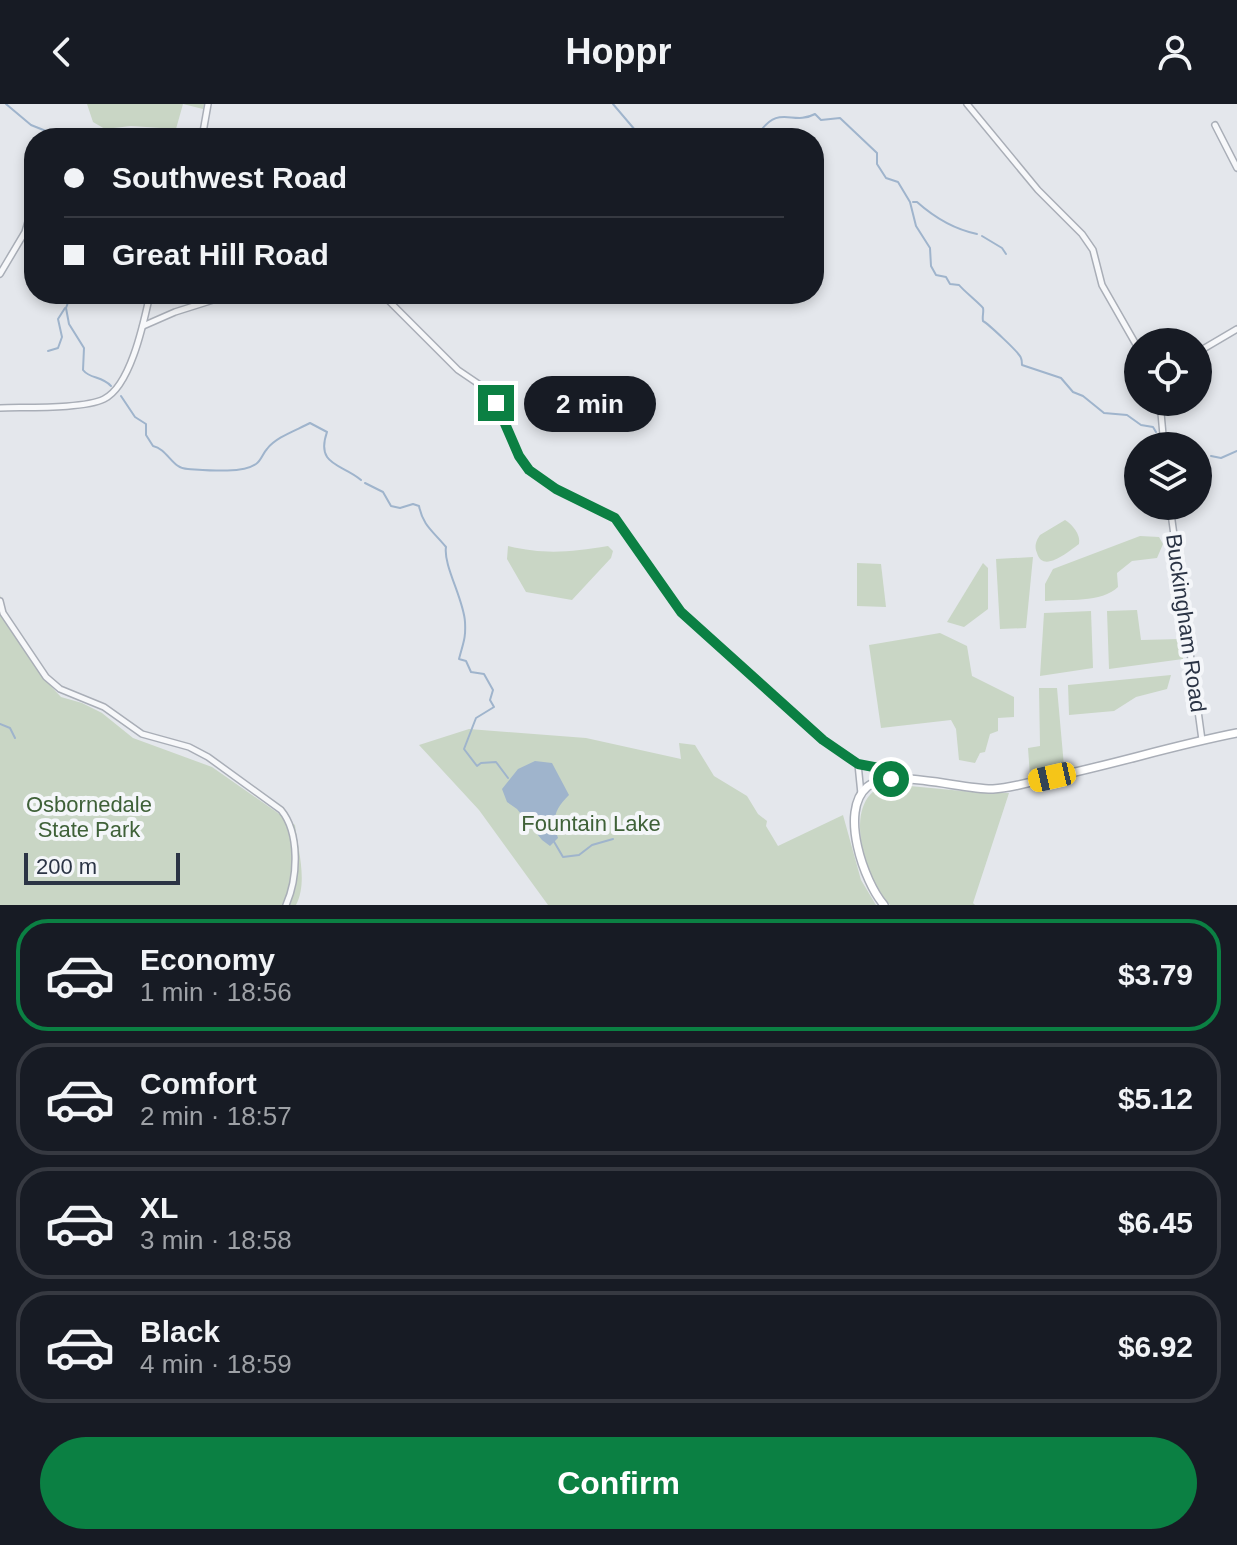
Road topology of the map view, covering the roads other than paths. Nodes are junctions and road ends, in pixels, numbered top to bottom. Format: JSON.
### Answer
{"nodes":[{"id":1,"x":208,"y":104,"type":"edge"},
{"id":2,"x":967,"y":104,"type":"edge"},
{"id":3,"x":1215,"y":125,"type":"dead end"},
{"id":4,"x":204,"y":128,"type":"edge"},
{"id":5,"x":1237,"y":168,"type":"edge"},
{"id":6,"x":24,"y":234,"type":"edge"},
{"id":7,"x":0,"y":274,"type":"edge"},
{"id":8,"x":148,"y":304,"type":"edge"},
{"id":9,"x":200,"y":304,"type":"edge"},
{"id":10,"x":392,"y":304,"type":"edge"},
{"id":11,"x":143,"y":326,"type":"junction"},
{"id":12,"x":1127,"y":328,"type":"edge"},
{"id":13,"x":1237,"y":329,"type":"edge"},
{"id":14,"x":1212,"y":344,"type":"edge"},
{"id":15,"x":0,"y":408,"type":"edge"},
{"id":16,"x":1172,"y":520,"type":"edge"},
{"id":17,"x":0,"y":601,"type":"edge"},
{"id":18,"x":1237,"y":733,"type":"edge"},
{"id":19,"x":1202,"y":740,"type":"junction"},
{"id":20,"x":858,"y":764,"type":"junction"},
{"id":21,"x":891,"y":779,"type":"junction"},
{"id":22,"x":861,"y":794,"type":"junction"},
{"id":23,"x":286,"y":905,"type":"edge"},
{"id":24,"x":884,"y":905,"type":"edge"}],
"edges":[{"from":1,"to":4,"type":"street"},
{"from":2,"to":12,"type":"street"},
{"from":3,"to":5,"type":"street"},
{"from":6,"to":7,"type":"street"},
{"from":8,"to":11,"type":"street"},
{"from":9,"to":11,"type":"street"},
{"from":10,"to":20,"type":"street"},
{"from":11,"to":15,"type":"street"},
{"from":13,"to":14,"type":"street"},
{"from":16,"to":19,"type":"street","name":"Buckingham Road"},
{"from":17,"to":23,"type":"street"},
{"from":18,"to":19,"type":"main road"},
{"from":19,"to":21,"type":"main road"},
{"from":20,"to":21,"type":"street"},
{"from":20,"to":22,"type":"street"},
{"from":21,"to":22,"type":"main road"},
{"from":22,"to":24,"type":"main road"}]}
